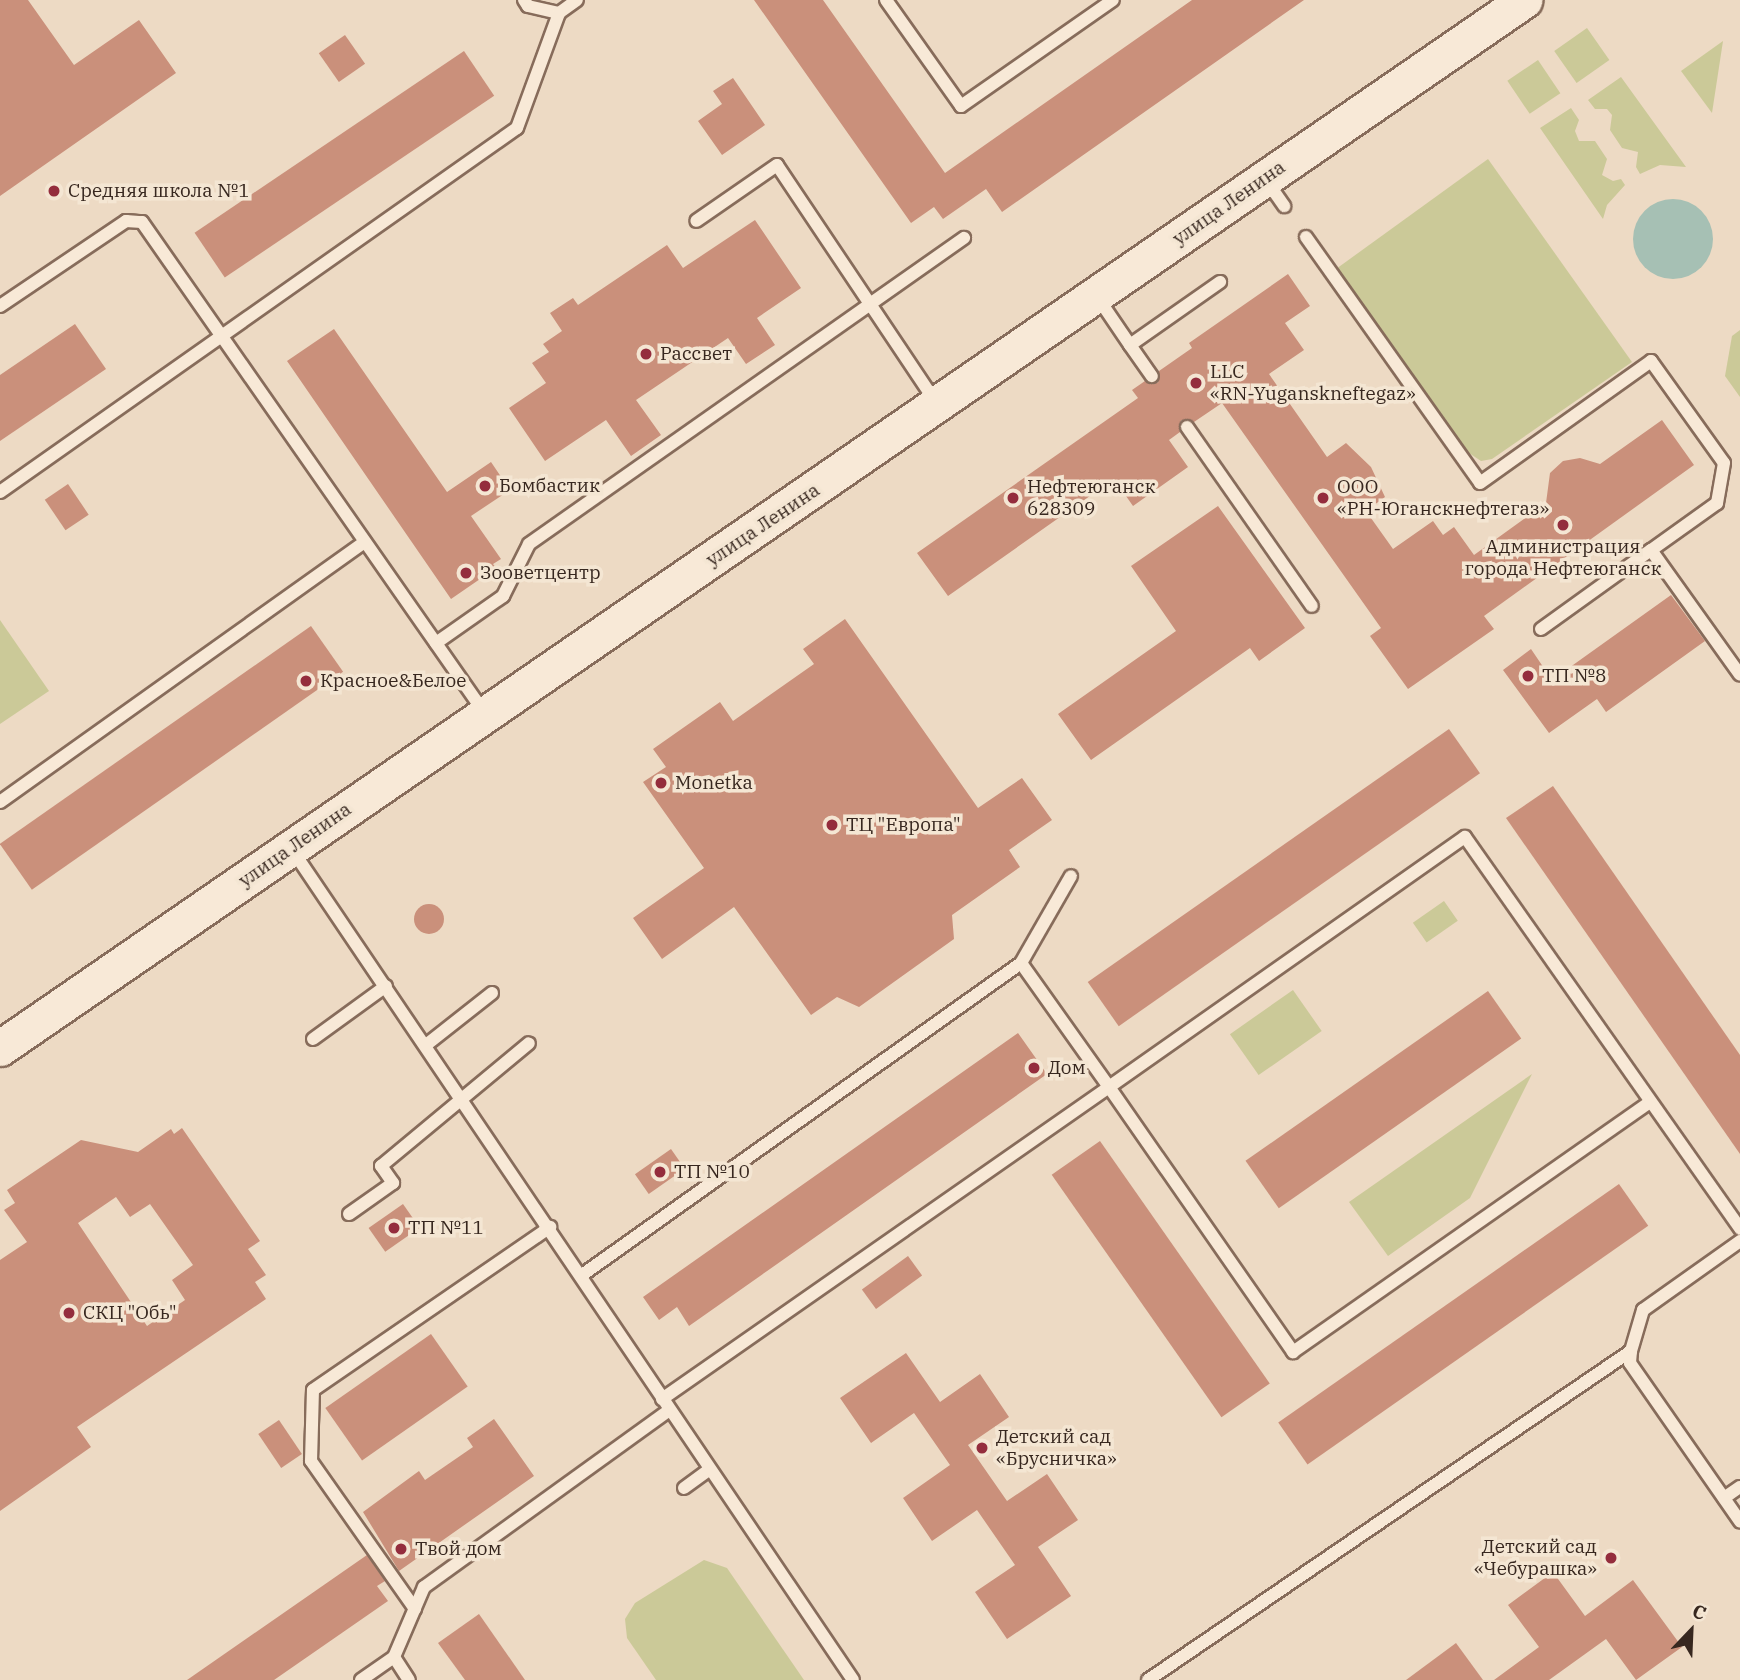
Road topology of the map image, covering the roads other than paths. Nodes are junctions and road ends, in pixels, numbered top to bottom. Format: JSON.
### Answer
{"nodes":[{"id":1,"x":524,"y":0,"type":"edge"},
{"id":2,"x":578,"y":0,"type":"edge"},
{"id":3,"x":886,"y":0,"type":"edge"},
{"id":4,"x":1113,"y":0,"type":"edge"},
{"id":5,"x":1524,"y":0,"type":"edge"},
{"id":6,"x":1486,"y":11,"type":"edge"},
{"id":7,"x":559,"y":13,"type":"junction"},
{"id":8,"x":696,"y":220,"type":"dead end"},
{"id":9,"x":1306,"y":237,"type":"dead end"},
{"id":10,"x":964,"y":238,"type":"dead end"},
{"id":11,"x":1220,"y":282,"type":"dead end"},
{"id":12,"x":1096,"y":295,"type":"junction"},
{"id":13,"x":870,"y":304,"type":"junction"},
{"id":14,"x":0,"y":306,"type":"edge"},
{"id":15,"x":223,"y":337,"type":"junction"},
{"id":16,"x":1130,"y":345,"type":"junction"},
{"id":17,"x":1152,"y":376,"type":"dead end"},
{"id":18,"x":938,"y":404,"type":"junction"},
{"id":19,"x":1187,"y":427,"type":"dead end"},
{"id":20,"x":0,"y":492,"type":"edge"},
{"id":21,"x":365,"y":541,"type":"junction"},
{"id":22,"x":1651,"y":550,"type":"junction"},
{"id":23,"x":1312,"y":606,"type":"dead end"},
{"id":24,"x":1541,"y":629,"type":"dead end"},
{"id":25,"x":436,"y":643,"type":"junction"},
{"id":26,"x":1740,"y":675,"type":"edge"},
{"id":27,"x":485,"y":713,"type":"junction"},
{"id":28,"x":0,"y":802,"type":"edge"},
{"id":29,"x":291,"y":848,"type":"junction"},
{"id":30,"x":1071,"y":876,"type":"dead end"},
{"id":31,"x":1021,"y":963,"type":"junction"},
{"id":32,"x":386,"y":986,"type":"junction"},
{"id":33,"x":492,"y":993,"type":"dead end"},
{"id":34,"x":313,"y":1039,"type":"dead end"},
{"id":35,"x":529,"y":1043,"type":"dead end"},
{"id":36,"x":426,"y":1045,"type":"junction"},
{"id":37,"x":0,"y":1048,"type":"edge"},
{"id":38,"x":1109,"y":1087,"type":"junction"},
{"id":39,"x":463,"y":1099,"type":"junction"},
{"id":40,"x":1648,"y":1103,"type":"junction"},
{"id":41,"x":349,"y":1214,"type":"dead end"},
{"id":42,"x":551,"y":1227,"type":"junction"},
{"id":43,"x":1740,"y":1229,"type":"edge"},
{"id":44,"x":1740,"y":1241,"type":"edge"},
{"id":45,"x":582,"y":1275,"type":"junction"},
{"id":46,"x":1631,"y":1351,"type":"junction"},
{"id":47,"x":666,"y":1405,"type":"junction"},
{"id":48,"x":710,"y":1469,"type":"junction"},
{"id":49,"x":1740,"y":1487,"type":"edge"},
{"id":50,"x":684,"y":1488,"type":"dead end"},
{"id":51,"x":1724,"y":1498,"type":"junction"},
{"id":52,"x":1740,"y":1521,"type":"edge"},
{"id":53,"x":415,"y":1609,"type":"junction"},
{"id":54,"x":394,"y":1657,"type":"junction"},
{"id":55,"x":361,"y":1680,"type":"edge"},
{"id":56,"x":410,"y":1680,"type":"edge"},
{"id":57,"x":853,"y":1680,"type":"edge"},
{"id":58,"x":1148,"y":1680,"type":"edge"}],
"edges":[{"from":1,"to":7,"type":"lane"},
{"from":2,"to":7,"type":"lane"},
{"from":3,"to":4,"type":"lane"},
{"from":5,"to":6,"type":"main road","name":"улица Ленина"},
{"from":6,"to":12,"type":"main road","name":"улица Ленина"},
{"from":7,"to":15,"type":"lane"},
{"from":8,"to":13,"type":"lane"},
{"from":9,"to":22,"type":"lane"},
{"from":10,"to":13,"type":"lane"},
{"from":11,"to":16,"type":"lane"},
{"from":12,"to":16,"type":"lane"},
{"from":12,"to":18,"type":"main road","name":"улица Ленина"},
{"from":13,"to":18,"type":"lane"},
{"from":13,"to":25,"type":"lane"},
{"from":14,"to":15,"type":"lane"},
{"from":15,"to":20,"type":"lane"},
{"from":15,"to":21,"type":"lane"},
{"from":16,"to":17,"type":"lane"},
{"from":18,"to":27,"type":"main road","name":"улица Ленина"},
{"from":19,"to":23,"type":"lane"},
{"from":21,"to":25,"type":"lane"},
{"from":21,"to":28,"type":"lane"},
{"from":22,"to":24,"type":"lane"},
{"from":22,"to":26,"type":"lane"},
{"from":25,"to":27,"type":"lane"},
{"from":27,"to":29,"type":"main road","name":"улица Ленина"},
{"from":29,"to":32,"type":"lane"},
{"from":29,"to":37,"type":"main road","name":"улица Ленина"},
{"from":30,"to":31,"type":"lane"},
{"from":31,"to":38,"type":"lane"},
{"from":31,"to":45,"type":"lane"},
{"from":32,"to":34,"type":"lane"},
{"from":32,"to":36,"type":"lane"},
{"from":33,"to":36,"type":"lane"},
{"from":35,"to":39,"type":"lane"},
{"from":36,"to":39,"type":"lane"},
{"from":38,"to":40,"type":"lane"},
{"from":38,"to":40,"type":"lane"},
{"from":38,"to":47,"type":"lane"},
{"from":39,"to":41,"type":"lane"},
{"from":39,"to":42,"type":"lane"},
{"from":40,"to":43,"type":"lane"},
{"from":42,"to":45,"type":"lane"},
{"from":42,"to":53,"type":"lane"},
{"from":44,"to":46,"type":"lane"},
{"from":45,"to":47,"type":"lane"},
{"from":46,"to":51,"type":"lane"},
{"from":46,"to":58,"type":"lane"},
{"from":47,"to":48,"type":"lane"},
{"from":47,"to":53,"type":"lane"},
{"from":48,"to":50,"type":"lane"},
{"from":48,"to":57,"type":"lane"},
{"from":49,"to":51,"type":"lane"},
{"from":51,"to":52,"type":"lane"},
{"from":53,"to":54,"type":"lane"},
{"from":54,"to":55,"type":"lane"},
{"from":54,"to":56,"type":"lane"}]}
